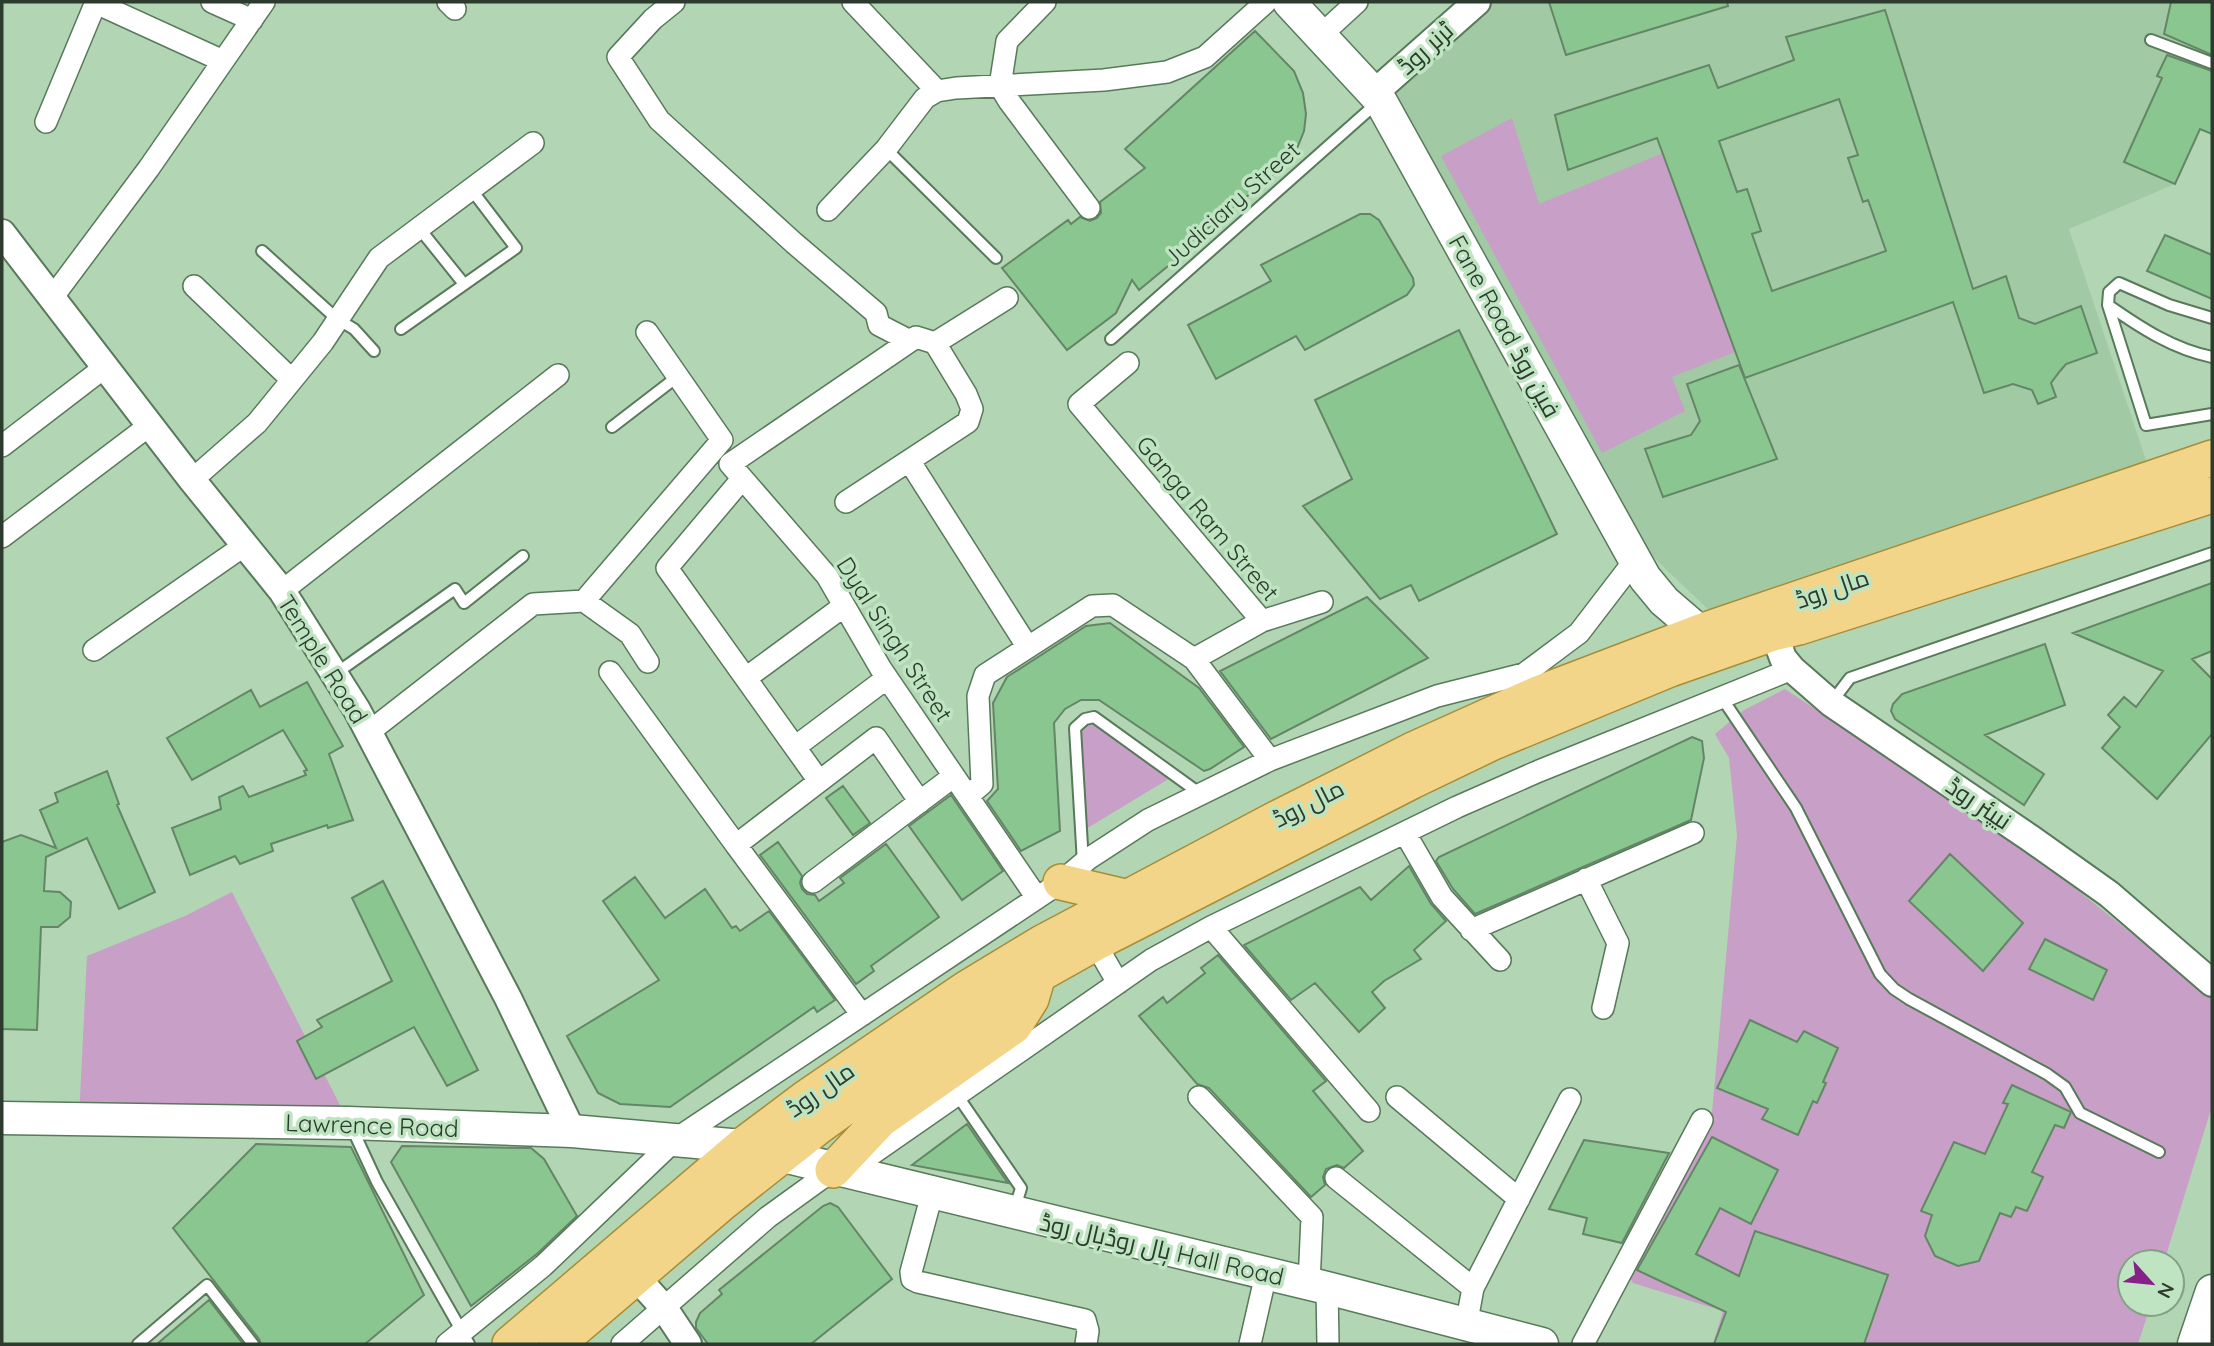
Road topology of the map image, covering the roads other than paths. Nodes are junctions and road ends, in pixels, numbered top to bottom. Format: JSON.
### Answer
{"nodes":[{"id":1,"x":96,"y":2,"type":"edge"},
{"id":2,"x":212,"y":2,"type":"edge"},
{"id":3,"x":264,"y":2,"type":"edge"},
{"id":4,"x":674,"y":2,"type":"edge"},
{"id":5,"x":854,"y":2,"type":"edge"},
{"id":6,"x":1045,"y":2,"type":"edge"},
{"id":7,"x":1266,"y":2,"type":"edge"},
{"id":8,"x":1289,"y":2,"type":"edge"},
{"id":9,"x":1357,"y":2,"type":"edge"},
{"id":10,"x":1476,"y":2,"type":"edge"},
{"id":11,"x":652,"y":10,"type":"edge"},
{"id":12,"x":252,"y":20,"type":"junction"},
{"id":13,"x":1320,"y":36,"type":"junction"},
{"id":14,"x":2151,"y":40,"type":"dead end"},
{"id":15,"x":223,"y":61,"type":"junction"},
{"id":16,"x":2212,"y":62,"type":"edge"},
{"id":17,"x":1000,"y":86,"type":"junction"},
{"id":18,"x":937,"y":91,"type":"junction"},
{"id":19,"x":1376,"y":97,"type":"junction"},
{"id":20,"x":46,"y":122,"type":"dead end"},
{"id":21,"x":533,"y":143,"type":"dead end"},
{"id":22,"x":886,"y":149,"type":"junction"},
{"id":23,"x":471,"y":189,"type":"junction"},
{"id":24,"x":1089,"y":208,"type":"dead end"},
{"id":25,"x":828,"y":210,"type":"dead end"},
{"id":26,"x":419,"y":228,"type":"junction"},
{"id":27,"x":2,"y":233,"type":"edge"},
{"id":28,"x":262,"y":251,"type":"dead end"},
{"id":29,"x":996,"y":258,"type":"dead end"},
{"id":30,"x":464,"y":285,"type":"junction"},
{"id":31,"x":194,"y":286,"type":"dead end"},
{"id":32,"x":52,"y":298,"type":"junction"},
{"id":33,"x":1007,"y":298,"type":"dead end"},
{"id":34,"x":2108,"y":305,"type":"junction"},
{"id":35,"x":2212,"y":318,"type":"edge"},
{"id":36,"x":337,"y":319,"type":"junction"},
{"id":37,"x":401,"y":329,"type":"dead end"},
{"id":38,"x":647,"y":332,"type":"dead end"},
{"id":39,"x":1111,"y":339,"type":"dead end"},
{"id":40,"x":920,"y":340,"type":"junction"},
{"id":41,"x":374,"y":351,"type":"dead end"},
{"id":42,"x":2212,"y":357,"type":"edge"},
{"id":43,"x":1128,"y":363,"type":"dead end"},
{"id":44,"x":105,"y":367,"type":"junction"},
{"id":45,"x":558,"y":375,"type":"dead end"},
{"id":46,"x":677,"y":377,"type":"junction"},
{"id":47,"x":292,"y":380,"type":"junction"},
{"id":48,"x":2212,"y":414,"type":"edge"},
{"id":49,"x":150,"y":425,"type":"junction"},
{"id":50,"x":612,"y":427,"type":"dead end"},
{"id":51,"x":2,"y":446,"type":"edge"},
{"id":52,"x":2212,"y":458,"type":"edge"},
{"id":53,"x":910,"y":462,"type":"junction"},
{"id":54,"x":192,"y":480,"type":"junction"},
{"id":55,"x":742,"y":480,"type":"junction"},
{"id":56,"x":2210,"y":500,"type":"edge"},
{"id":57,"x":846,"y":502,"type":"dead end"},
{"id":58,"x":2,"y":537,"type":"edge"},
{"id":59,"x":245,"y":545,"type":"junction"},
{"id":60,"x":2212,"y":554,"type":"edge"},
{"id":61,"x":523,"y":556,"type":"dead end"},
{"id":62,"x":1635,"y":560,"type":"junction"},
{"id":63,"x":282,"y":591,"type":"junction"},
{"id":64,"x":584,"y":601,"type":"junction"},
{"id":65,"x":1322,"y":602,"type":"dead end"},
{"id":66,"x":844,"y":606,"type":"junction"},
{"id":67,"x":1262,"y":621,"type":"junction"},
{"id":68,"x":1770,"y":622,"type":"junction"},
{"id":69,"x":1705,"y":643,"type":"junction"},
{"id":70,"x":1027,"y":646,"type":"junction"},
{"id":71,"x":94,"y":650,"type":"dead end"},
{"id":72,"x":1194,"y":659,"type":"junction"},
{"id":73,"x":648,"y":662,"type":"dead end"},
{"id":74,"x":1792,"y":669,"type":"junction"},
{"id":75,"x":610,"y":672,"type":"dead end"},
{"id":76,"x":335,"y":674,"type":"junction"},
{"id":77,"x":746,"y":678,"type":"junction"},
{"id":78,"x":887,"y":678,"type":"junction"},
{"id":79,"x":1532,"y":683,"type":"junction"},
{"id":80,"x":1722,"y":698,"type":"junction"},
{"id":81,"x":1831,"y":703,"type":"junction"},
{"id":82,"x":369,"y":732,"type":"junction"},
{"id":83,"x":795,"y":747,"type":"junction"},
{"id":84,"x":1270,"y":760,"type":"junction"},
{"id":85,"x":954,"y":776,"type":"junction"},
{"id":86,"x":820,"y":781,"type":"junction"},
{"id":87,"x":1202,"y":795,"type":"junction"},
{"id":88,"x":968,"y":796,"type":"junction"},
{"id":89,"x":920,"y":802,"type":"junction"},
{"id":90,"x":1405,"y":833,"type":"junction"},
{"id":91,"x":1693,"y":833,"type":"dead end"},
{"id":92,"x":736,"y":845,"type":"junction"},
{"id":93,"x":1586,"y":879,"type":"junction"},
{"id":94,"x":1060,"y":881,"type":"junction"},
{"id":95,"x":813,"y":882,"type":"dead end"},
{"id":96,"x":1125,"y":897,"type":"junction"},
{"id":97,"x":1211,"y":926,"type":"junction"},
{"id":98,"x":1471,"y":929,"type":"junction"},
{"id":99,"x":1095,"y":943,"type":"junction"},
{"id":100,"x":1500,"y":960,"type":"dead end"},
{"id":101,"x":1038,"y":975,"type":"junction"},
{"id":102,"x":1118,"y":983,"type":"junction"},
{"id":103,"x":2212,"y":983,"type":"edge"},
{"id":104,"x":1603,"y":1008,"type":"dead end"},
{"id":105,"x":862,"y":1016,"type":"junction"},
{"id":106,"x":957,"y":1095,"type":"junction"},
{"id":107,"x":1199,"y":1097,"type":"dead end"},
{"id":108,"x":1397,"y":1097,"type":"dead end"},
{"id":109,"x":1570,"y":1099,"type":"dead end"},
{"id":110,"x":1369,"y":1111,"type":"dead end"},
{"id":111,"x":2,"y":1118,"type":"edge"},
{"id":112,"x":1702,"y":1121,"type":"dead end"},
{"id":113,"x":349,"y":1123,"type":"junction"},
{"id":114,"x":572,"y":1131,"type":"junction"},
{"id":115,"x":676,"y":1139,"type":"junction"},
{"id":116,"x":742,"y":1146,"type":"junction"},
{"id":117,"x":2159,"y":1152,"type":"dead end"},
{"id":118,"x":783,"y":1156,"type":"junction"},
{"id":119,"x":834,"y":1170,"type":"junction"},
{"id":120,"x":1336,"y":1178,"type":"dead end"},
{"id":121,"x":932,"y":1194,"type":"junction"},
{"id":122,"x":1519,"y":1199,"type":"junction"},
{"id":123,"x":1014,"y":1214,"type":"junction"},
{"id":124,"x":1266,"y":1274,"type":"junction"},
{"id":125,"x":636,"y":1276,"type":"junction"},
{"id":126,"x":1318,"y":1286,"type":"junction"},
{"id":127,"x":1473,"y":1288,"type":"junction"},
{"id":128,"x":2212,"y":1291,"type":"edge"},
{"id":129,"x":664,"y":1308,"type":"junction"},
{"id":130,"x":1466,"y":1326,"type":"junction"},
{"id":131,"x":459,"y":1340,"type":"edge"},
{"id":132,"x":138,"y":1344,"type":"edge"},
{"id":133,"x":253,"y":1344,"type":"edge"},
{"id":134,"x":510,"y":1344,"type":"edge"},
{"id":135,"x":557,"y":1344,"type":"edge"},
{"id":136,"x":622,"y":1344,"type":"edge"},
{"id":137,"x":688,"y":1344,"type":"edge"},
{"id":138,"x":1086,"y":1344,"type":"edge"},
{"id":139,"x":1250,"y":1344,"type":"edge"},
{"id":140,"x":1328,"y":1344,"type":"edge"},
{"id":141,"x":1542,"y":1344,"type":"edge"},
{"id":142,"x":1583,"y":1344,"type":"edge"},
{"id":143,"x":2194,"y":1344,"type":"edge"}],
"edges":[{"from":1,"to":15,"type":"street"},
{"from":1,"to":20,"type":"street"},
{"from":2,"to":12,"type":"street"},
{"from":3,"to":12,"type":"street"},
{"from":4,"to":11,"type":"street"},
{"from":5,"to":18,"type":"street"},
{"from":6,"to":17,"type":"street"},
{"from":7,"to":17,"type":"street"},
{"from":8,"to":13,"type":"main road","name":"Fane Road فین روڈ"},
{"from":9,"to":13,"type":"street"},
{"from":10,"to":19,"type":"street","name":"ٹرنر روڈ"},
{"from":11,"to":40,"type":"street"},
{"from":12,"to":15,"type":"street"},
{"from":13,"to":19,"type":"main road","name":"Fane Road فین روڈ"},
{"from":14,"to":16,"type":"lane"},
{"from":15,"to":32,"type":"street"},
{"from":17,"to":18,"type":"street"},
{"from":17,"to":24,"type":"street"},
{"from":18,"to":22,"type":"street"},
{"from":19,"to":39,"type":"lane","name":"Judiciary Street"},
{"from":19,"to":62,"type":"main road","name":"Fane Road فین روڈ"},
{"from":21,"to":23,"type":"street"},
{"from":22,"to":25,"type":"street"},
{"from":22,"to":29,"type":"lane"},
{"from":23,"to":26,"type":"street"},
{"from":23,"to":30,"type":"lane"},
{"from":26,"to":30,"type":"lane"},
{"from":26,"to":36,"type":"street"},
{"from":27,"to":32,"type":"street","name":"Temple Road"},
{"from":28,"to":36,"type":"lane"},
{"from":30,"to":37,"type":"lane"},
{"from":31,"to":47,"type":"street"},
{"from":32,"to":44,"type":"street","name":"Temple Road"},
{"from":33,"to":40,"type":"street"},
{"from":34,"to":35,"type":"lane"},
{"from":34,"to":42,"type":"lane"},
{"from":34,"to":48,"type":"lane"},
{"from":36,"to":41,"type":"lane"},
{"from":36,"to":47,"type":"street"},
{"from":38,"to":46,"type":"street"},
{"from":40,"to":53,"type":"street"},
{"from":40,"to":55,"type":"street"},
{"from":43,"to":67,"type":"street","name":"Ganga Ram Street"},
{"from":44,"to":49,"type":"street","name":"Temple Road"},
{"from":44,"to":51,"type":"street"},
{"from":45,"to":63,"type":"street"},
{"from":46,"to":50,"type":"lane"},
{"from":46,"to":64,"type":"street"},
{"from":47,"to":54,"type":"street"},
{"from":49,"to":54,"type":"street","name":"Temple Road"},
{"from":49,"to":58,"type":"street"},
{"from":52,"to":68,"type":"main road","name":"مال روڈ"},
{"from":53,"to":57,"type":"street"},
{"from":53,"to":70,"type":"street"},
{"from":54,"to":59,"type":"street","name":"Temple Road"},
{"from":55,"to":66,"type":"street","name":"Dyal Singh Street"},
{"from":55,"to":77,"type":"street"},
{"from":56,"to":68,"type":"main road","name":"مال روڈ"},
{"from":59,"to":63,"type":"street","name":"Temple Road"},
{"from":59,"to":71,"type":"street"},
{"from":60,"to":81,"type":"lane"},
{"from":61,"to":76,"type":"lane"},
{"from":62,"to":69,"type":"main road","name":"Fane Road فین روڈ"},
{"from":62,"to":79,"type":"street"},
{"from":63,"to":76,"type":"street","name":"Temple Road"},
{"from":64,"to":73,"type":"street"},
{"from":64,"to":82,"type":"street"},
{"from":65,"to":67,"type":"street"},
{"from":66,"to":77,"type":"street"},
{"from":66,"to":78,"type":"street","name":"Dyal Singh Street"},
{"from":67,"to":72,"type":"street","name":"Ganga Ram Street"},
{"from":68,"to":69,"type":"main road","name":"مال روڈ"},
{"from":68,"to":74,"type":"street","name":"نیپئر روڈ"},
{"from":69,"to":79,"type":"main road","name":"مال روڈ"},
{"from":69,"to":99,"type":"main road","name":"مال روڈ"},
{"from":70,"to":72,"type":"street"},
{"from":70,"to":88,"type":"street"},
{"from":72,"to":84,"type":"street"},
{"from":74,"to":80,"type":"street"},
{"from":74,"to":81,"type":"street","name":"نیپئر روڈ"},
{"from":75,"to":92,"type":"street"},
{"from":76,"to":82,"type":"street","name":"Temple Road"},
{"from":77,"to":83,"type":"street"},
{"from":78,"to":83,"type":"street"},
{"from":78,"to":85,"type":"street","name":"Dyal Singh Street"},
{"from":79,"to":84,"type":"street"},
{"from":79,"to":96,"type":"main road","name":"مال روڈ"},
{"from":80,"to":90,"type":"street"},
{"from":80,"to":117,"type":"lane"},
{"from":81,"to":103,"type":"street","name":"نیپئر روڈ"},
{"from":82,"to":114,"type":"street","name":"Temple Road"},
{"from":83,"to":86,"type":"street"},
{"from":84,"to":87,"type":"street"},
{"from":85,"to":88,"type":"street","name":"Dyal Singh Street"},
{"from":85,"to":89,"type":"street"},
{"from":86,"to":89,"type":"street"},
{"from":86,"to":92,"type":"street"},
{"from":87,"to":94,"type":"street"},
{"from":87,"to":94,"type":"lane"},
{"from":88,"to":94,"type":"street","name":"Dyal Singh Street"},
{"from":89,"to":95,"type":"street"},
{"from":90,"to":97,"type":"street"},
{"from":90,"to":98,"type":"street"},
{"from":91,"to":93,"type":"street"},
{"from":92,"to":105,"type":"street"},
{"from":93,"to":98,"type":"street"},
{"from":93,"to":104,"type":"street"},
{"from":94,"to":96,"type":"main road"},
{"from":94,"to":105,"type":"street"},
{"from":96,"to":116,"type":"main road","name":"مال روڈ"},
{"from":97,"to":102,"type":"street"},
{"from":97,"to":110,"type":"street"},
{"from":98,"to":100,"type":"street"},
{"from":99,"to":101,"type":"main road","name":"مال روڈ"},
{"from":99,"to":102,"type":"street"},
{"from":101,"to":118,"type":"main road","name":"مال روڈ"},
{"from":101,"to":119,"type":"main road"},
{"from":102,"to":106,"type":"street"},
{"from":105,"to":115,"type":"street"},
{"from":106,"to":119,"type":"street"},
{"from":106,"to":123,"type":"lane"},
{"from":107,"to":126,"type":"street"},
{"from":108,"to":122,"type":"street"},
{"from":109,"to":122,"type":"street"},
{"from":111,"to":113,"type":"main road","name":"Lawrence Road"},
{"from":112,"to":142,"type":"street"},
{"from":113,"to":114,"type":"main road","name":"Lawrence Road"},
{"from":113,"to":131,"type":"lane"},
{"from":114,"to":115,"type":"main road","name":"Lawrence Road"},
{"from":115,"to":116,"type":"main road","name":"Lawrence Road"},
{"from":115,"to":131,"type":"street"},
{"from":116,"to":118,"type":"main road","name":"Lawrence Road"},
{"from":116,"to":134,"type":"main road","name":"مال روڈ"},
{"from":118,"to":119,"type":"main road","name":"ہال روڈہال روڈ Hall Road"},
{"from":118,"to":125,"type":"main road","name":"مال روڈ"},
{"from":119,"to":121,"type":"main road","name":"ہال روڈہال روڈ Hall Road"},
{"from":119,"to":129,"type":"street"},
{"from":120,"to":127,"type":"street"},
{"from":121,"to":123,"type":"main road","name":"ہال روڈہال روڈ Hall Road"},
{"from":121,"to":138,"type":"street"},
{"from":122,"to":127,"type":"street"},
{"from":123,"to":124,"type":"main road","name":"ہال روڈہال روڈ Hall Road"},
{"from":124,"to":126,"type":"main road","name":"ہال روڈہال روڈ Hall Road"},
{"from":124,"to":139,"type":"street"},
{"from":125,"to":129,"type":"street"},
{"from":125,"to":135,"type":"main road","name":"مال روڈ"},
{"from":126,"to":130,"type":"main road","name":"ہال روڈہال روڈ Hall Road"},
{"from":126,"to":140,"type":"street"},
{"from":127,"to":130,"type":"street"},
{"from":128,"to":143,"type":"main road"},
{"from":129,"to":136,"type":"street"},
{"from":129,"to":137,"type":"street"},
{"from":130,"to":141,"type":"main road","name":"ہال روڈہال روڈ Hall Road"},
{"from":132,"to":133,"type":"lane"}]}
